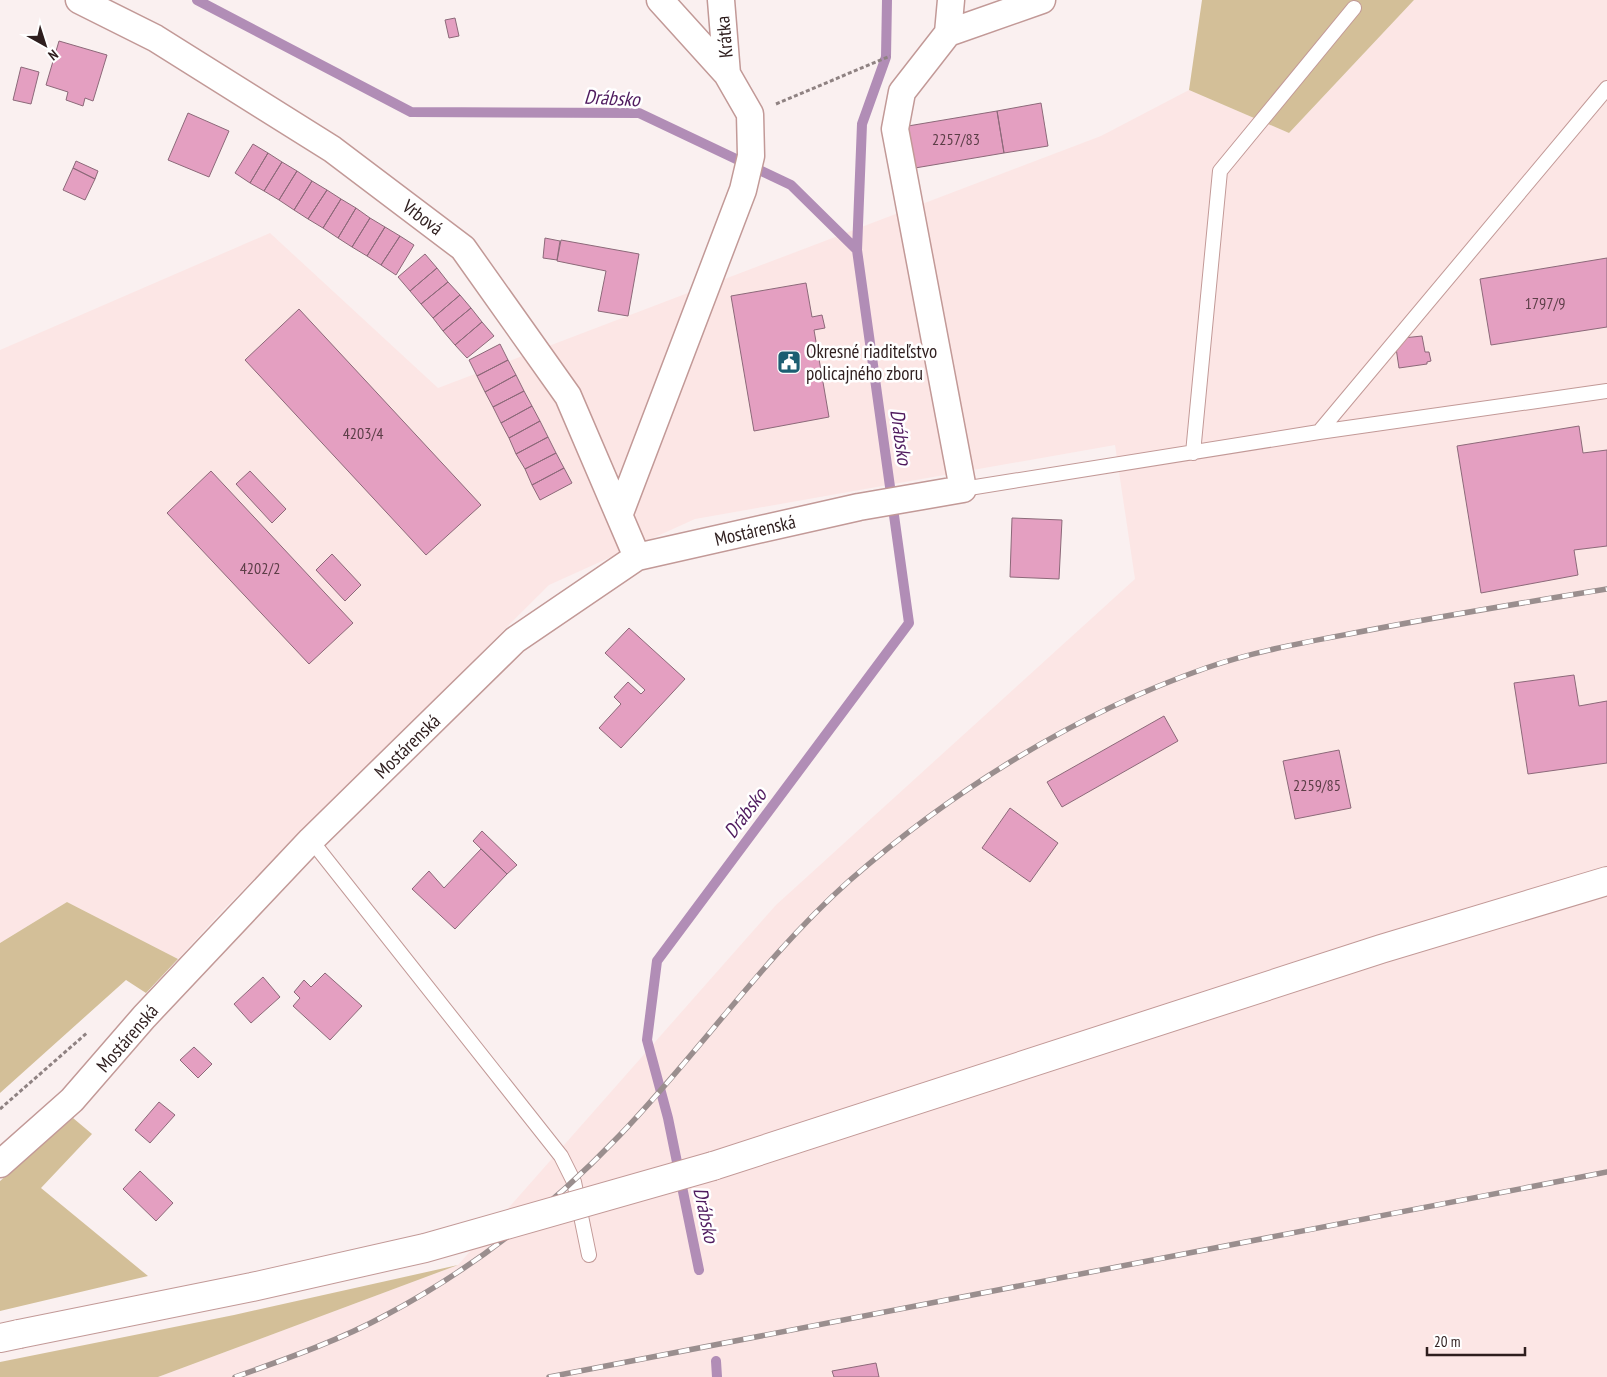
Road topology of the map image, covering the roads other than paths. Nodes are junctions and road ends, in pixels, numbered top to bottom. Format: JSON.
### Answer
{"nodes":[{"id":1,"x":79,"y":0,"type":"edge"},
{"id":2,"x":660,"y":0,"type":"edge"},
{"id":3,"x":721,"y":0,"type":"edge"},
{"id":4,"x":951,"y":0,"type":"edge"},
{"id":5,"x":1042,"y":0,"type":"edge"},
{"id":6,"x":1354,"y":8,"type":"dead end"},
{"id":7,"x":941,"y":41,"type":"junction"},
{"id":8,"x":727,"y":74,"type":"junction"},
{"id":9,"x":1607,"y":88,"type":"edge"},
{"id":10,"x":1607,"y":391,"type":"edge"},
{"id":11,"x":1319,"y":432,"type":"junction"},
{"id":12,"x":1194,"y":453,"type":"junction"},
{"id":13,"x":962,"y":489,"type":"junction"},
{"id":14,"x":620,"y":513,"type":"junction"},
{"id":15,"x":637,"y":557,"type":"junction"},
{"id":16,"x":311,"y":840,"type":"junction"},
{"id":17,"x":1607,"y":882,"type":"edge"},
{"id":18,"x":0,"y":1164,"type":"edge"},
{"id":19,"x":590,"y":1255,"type":"dead end"},
{"id":20,"x":9,"y":1336,"type":"edge"}],
"edges":[{"from":1,"to":14,"type":"street","name":"Vrbová"},
{"from":2,"to":8,"type":"street"},
{"from":3,"to":8,"type":"street","name":"Krátka"},
{"from":4,"to":7,"type":"street"},
{"from":5,"to":7,"type":"street"},
{"from":6,"to":12,"type":"lane"},
{"from":7,"to":13,"type":"street"},
{"from":8,"to":14,"type":"street"},
{"from":9,"to":11,"type":"lane"},
{"from":10,"to":11,"type":"lane"},
{"from":11,"to":12,"type":"lane"},
{"from":12,"to":13,"type":"lane"},
{"from":13,"to":15,"type":"street","name":"Mostárenská"},
{"from":14,"to":15,"type":"street","name":"Vrbová"},
{"from":15,"to":16,"type":"street","name":"Mostárenská"},
{"from":16,"to":18,"type":"street","name":"Mostárenská"},
{"from":16,"to":19,"type":"lane"},
{"from":17,"to":20,"type":"main road","bridge":true}]}
